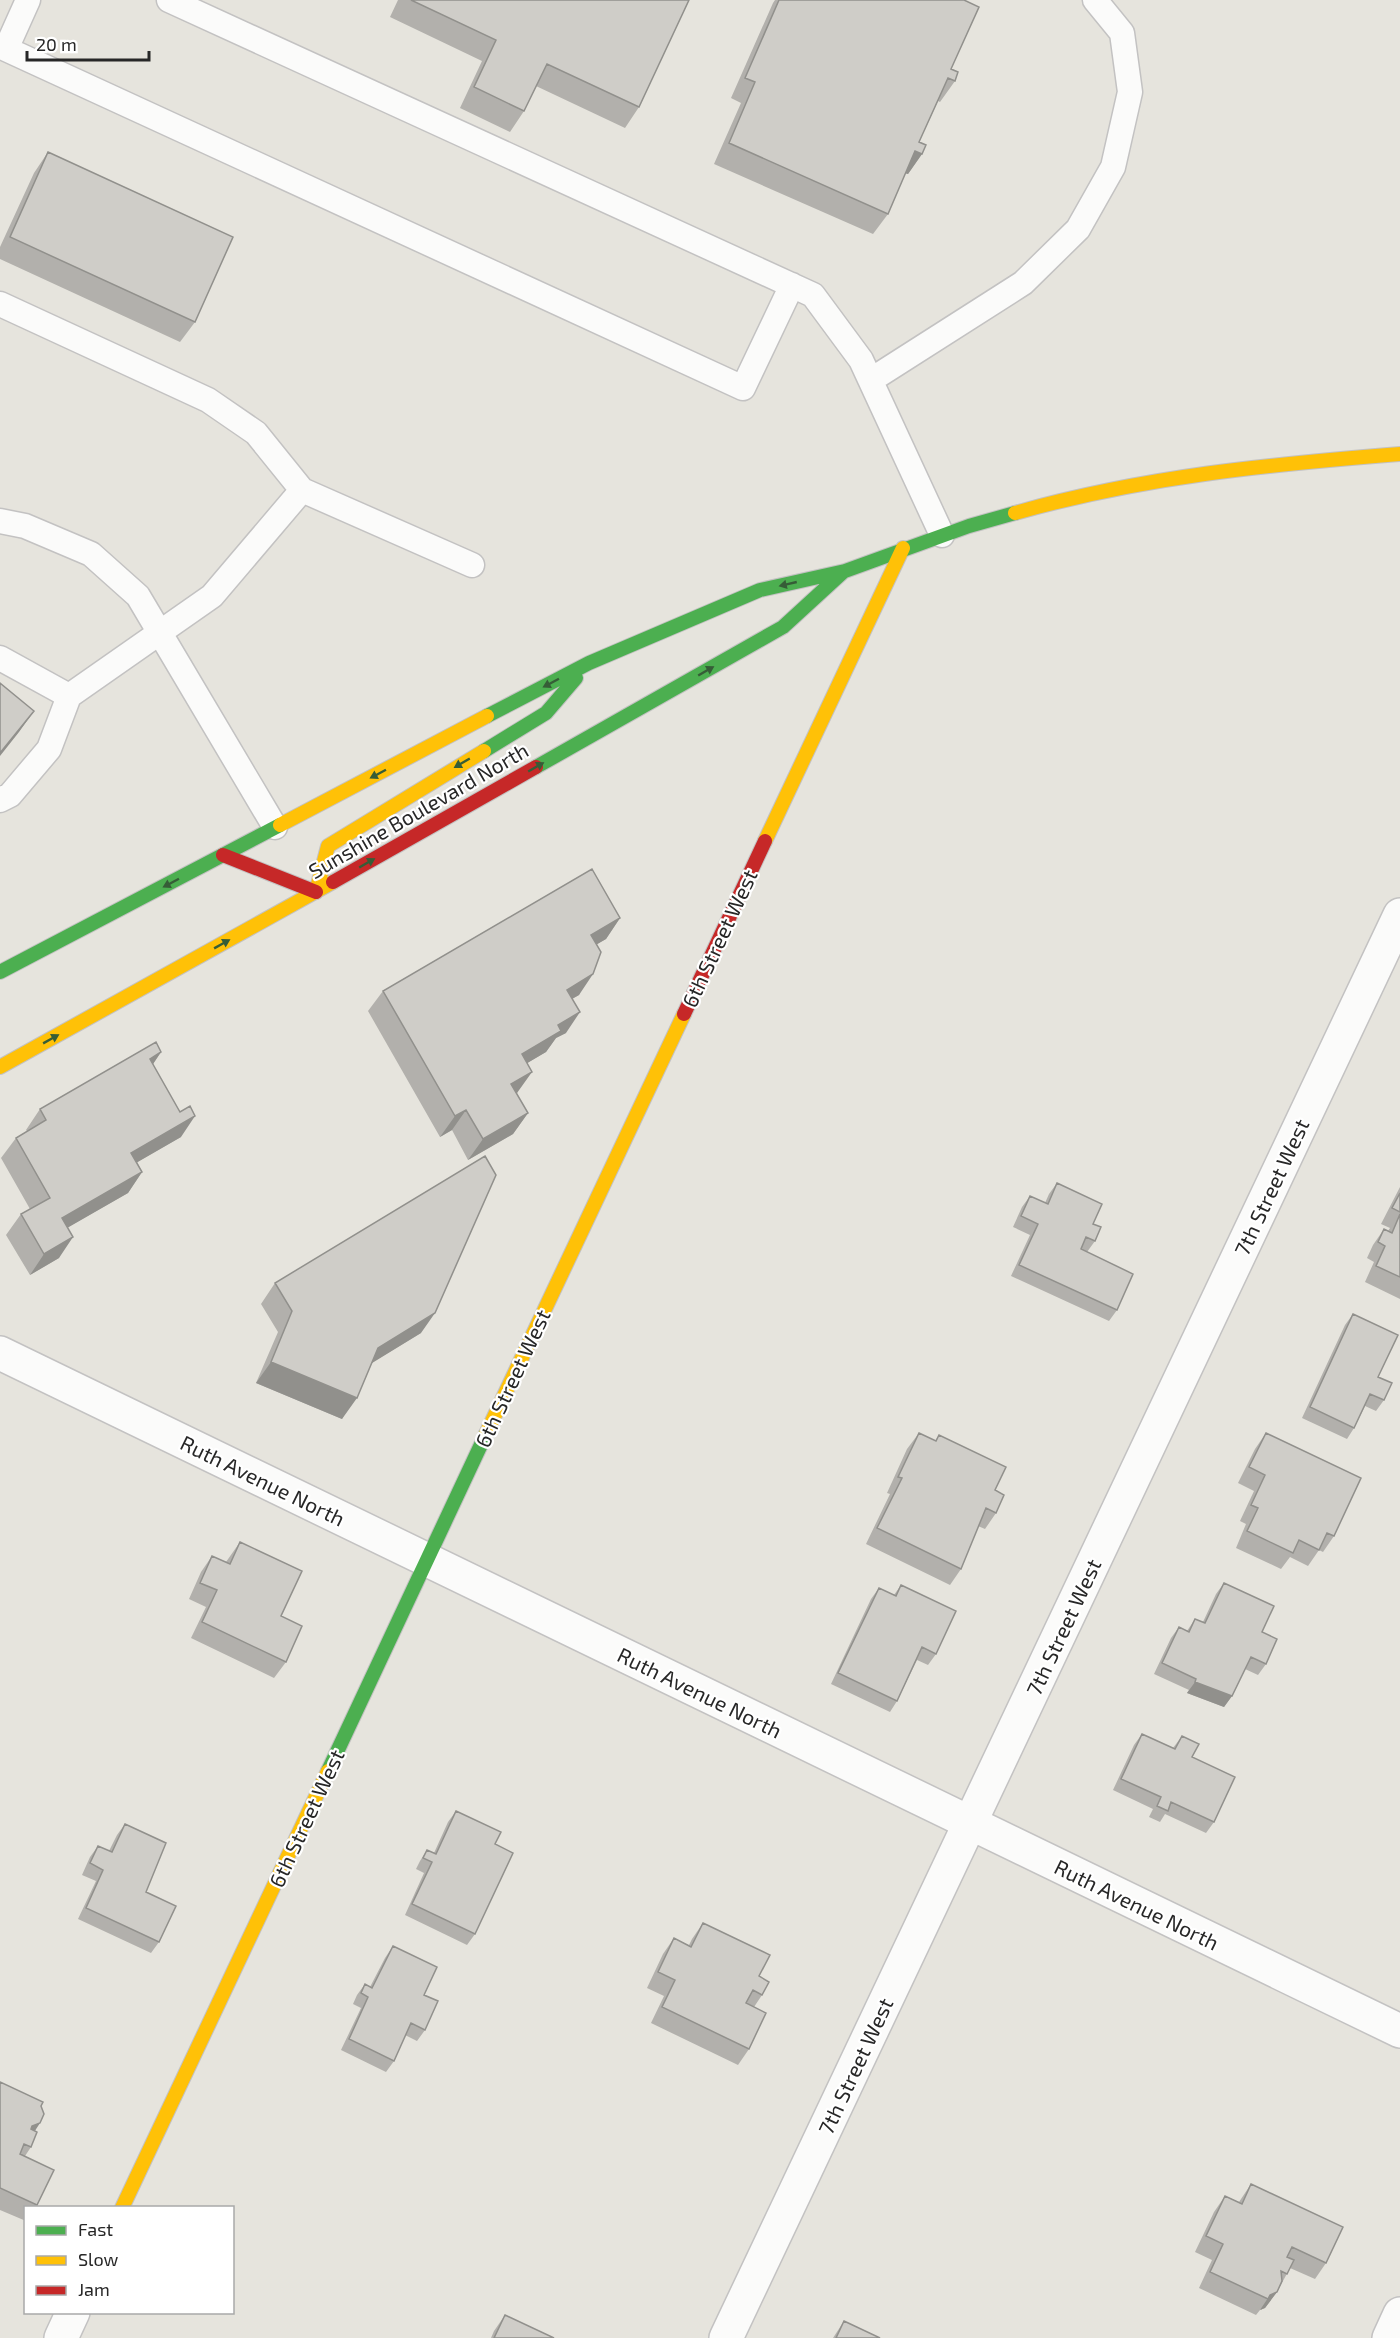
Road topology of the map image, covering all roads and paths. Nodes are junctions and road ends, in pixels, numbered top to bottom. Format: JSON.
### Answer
{"nodes":[{"id":1,"x":28,"y":0,"type":"edge"},
{"id":2,"x":169,"y":0,"type":"edge"},
{"id":3,"x":1095,"y":0,"type":"edge"},
{"id":4,"x":792,"y":285,"type":"junction"},
{"id":5,"x":0,"y":304,"type":"edge"},
{"id":6,"x":871,"y":380,"type":"junction"},
{"id":7,"x":1400,"y":454,"type":"edge"},
{"id":8,"x":302,"y":490,"type":"junction"},
{"id":9,"x":0,"y":521,"type":"edge"},
{"id":10,"x":942,"y":535,"type":"junction"},
{"id":11,"x":903,"y":548,"type":"junction"},
{"id":12,"x":472,"y":565,"type":"dead end"},
{"id":13,"x":845,"y":571,"type":"junction"},
{"id":14,"x":160,"y":632,"type":"junction"},
{"id":15,"x":0,"y":658,"type":"edge"},
{"id":16,"x":589,"y":663,"type":"junction"},
{"id":17,"x":69,"y":696,"type":"junction"},
{"id":18,"x":0,"y":800,"type":"edge"},
{"id":19,"x":275,"y":827,"type":"junction"},
{"id":20,"x":223,"y":855,"type":"junction"},
{"id":21,"x":316,"y":892,"type":"junction"},
{"id":22,"x":1400,"y":915,"type":"edge"},
{"id":23,"x":0,"y":972,"type":"edge"},
{"id":24,"x":0,"y":1067,"type":"edge"},
{"id":25,"x":0,"y":1353,"type":"edge"},
{"id":26,"x":427,"y":1559,"type":"junction"},
{"id":27,"x":970,"y":1823,"type":"junction"},
{"id":28,"x":1400,"y":2031,"type":"edge"},
{"id":29,"x":123,"y":2206,"type":"edge"},
{"id":30,"x":73,"y":2314,"type":"edge"},
{"id":31,"x":1400,"y":2314,"type":"edge"},
{"id":32,"x":61,"y":2338,"type":"edge"},
{"id":33,"x":726,"y":2338,"type":"edge"},
{"id":34,"x":1389,"y":2338,"type":"edge"}],
"edges":[{"from":1,"to":4,"type":"lane"},
{"from":2,"to":4,"type":"lane"},
{"from":3,"to":6,"type":"lane"},
{"from":4,"to":6,"type":"lane"},
{"from":5,"to":8,"type":"lane"},
{"from":6,"to":10,"type":"lane"},
{"from":7,"to":10,"type":"street","name":"Sunshine Boulevard North"},
{"from":8,"to":12,"type":"lane"},
{"from":8,"to":14,"type":"lane"},
{"from":9,"to":14,"type":"lane"},
{"from":10,"to":11,"type":"street","name":"Sunshine Boulevard North"},
{"from":11,"to":13,"type":"street","name":"Sunshine Boulevard North"},
{"from":11,"to":26,"type":"street","name":"6th Street West"},
{"from":13,"to":16,"type":"street","name":"Sunshine Boulevard North","one_way":true},
{"from":21,"to":13,"type":"street","name":"Sunshine Boulevard North","one_way":true},
{"from":14,"to":17,"type":"lane"},
{"from":14,"to":19,"type":"lane"},
{"from":15,"to":17,"type":"lane"},
{"from":16,"to":19,"type":"street","name":"Sunshine Boulevard North","one_way":true},
{"from":16,"to":21,"type":"street","one_way":true},
{"from":17,"to":18,"type":"lane"},
{"from":19,"to":20,"type":"street","name":"Sunshine Boulevard North"},
{"from":20,"to":21,"type":"street"},
{"from":20,"to":23,"type":"street","name":"Sunshine Boulevard North","one_way":true},
{"from":24,"to":21,"type":"street","name":"Sunshine Boulevard North","one_way":true},
{"from":22,"to":27,"type":"street","name":"7th Street West"},
{"from":25,"to":26,"type":"street","name":"Ruth Avenue North"},
{"from":26,"to":27,"type":"street","name":"Ruth Avenue North"},
{"from":26,"to":29,"type":"street","name":"6th Street West"},
{"from":27,"to":28,"type":"street","name":"Ruth Avenue North"},
{"from":27,"to":33,"type":"street","name":"7th Street West"},
{"from":30,"to":32,"type":"street"},
{"from":31,"to":34,"type":"street"}]}
